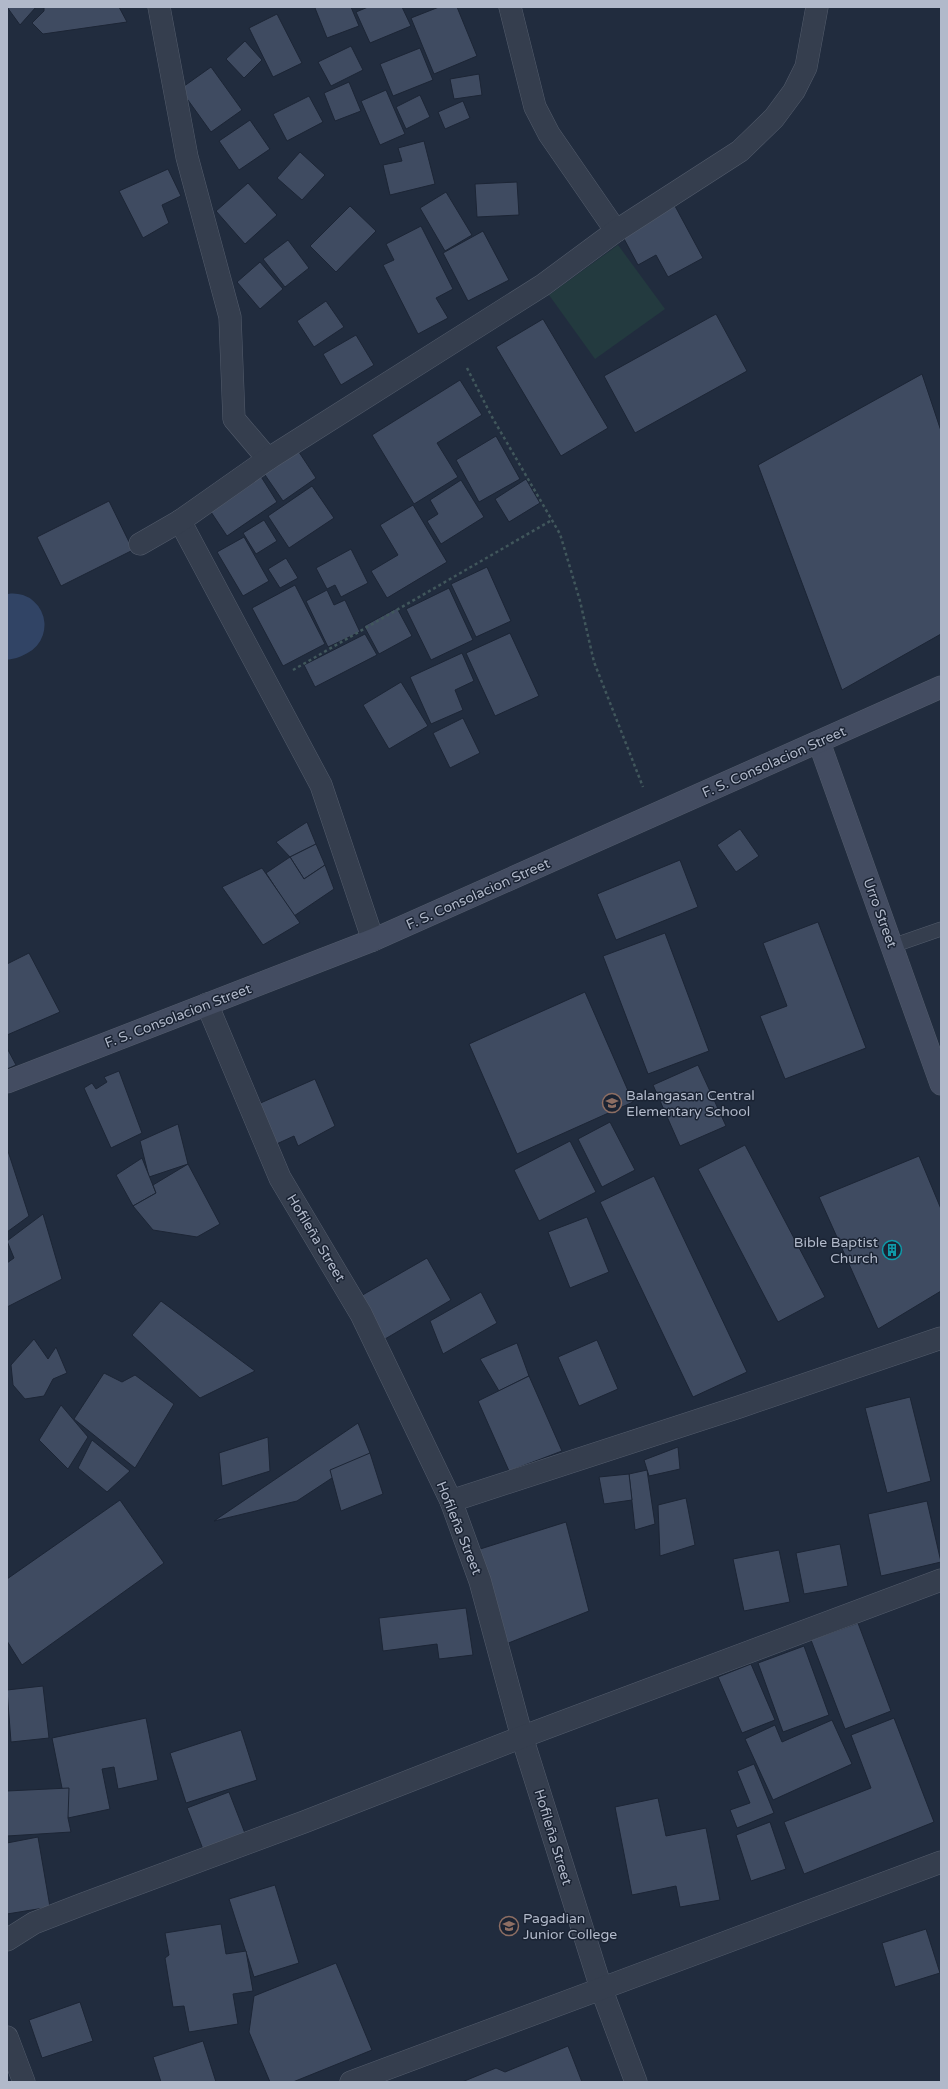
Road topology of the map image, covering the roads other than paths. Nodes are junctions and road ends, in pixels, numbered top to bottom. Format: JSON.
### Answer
{"nodes":[{"id":1,"x":159,"y":7,"type":"edge"},
{"id":2,"x":510,"y":7,"type":"edge"},
{"id":3,"x":817,"y":7,"type":"edge"},
{"id":4,"x":616,"y":231,"type":"junction"},
{"id":5,"x":268,"y":459,"type":"junction"},
{"id":6,"x":180,"y":520,"type":"junction"},
{"id":7,"x":140,"y":544,"type":"dead end"},
{"id":8,"x":941,"y":687,"type":"edge"},
{"id":9,"x":819,"y":742,"type":"junction"},
{"id":10,"x":941,"y":929,"type":"edge"},
{"id":11,"x":373,"y":940,"type":"junction"},
{"id":12,"x":892,"y":946,"type":"junction"},
{"id":13,"x":207,"y":1004,"type":"junction"},
{"id":14,"x":7,"y":1082,"type":"edge"},
{"id":15,"x":941,"y":1084,"type":"edge"},
{"id":16,"x":941,"y":1338,"type":"edge"},
{"id":17,"x":451,"y":1502,"type":"junction"},
{"id":18,"x":941,"y":1580,"type":"edge"},
{"id":19,"x":522,"y":1737,"type":"junction"},
{"id":20,"x":941,"y":1862,"type":"edge"},
{"id":21,"x":7,"y":1940,"type":"edge"},
{"id":22,"x":601,"y":1988,"type":"junction"},
{"id":23,"x":7,"y":2036,"type":"edge"},
{"id":24,"x":24,"y":2082,"type":"edge"},
{"id":25,"x":351,"y":2082,"type":"edge"},
{"id":26,"x":636,"y":2082,"type":"edge"}],
"edges":[{"from":1,"to":5,"type":"street"},
{"from":2,"to":4,"type":"street"},
{"from":3,"to":4,"type":"street"},
{"from":4,"to":5,"type":"street"},
{"from":5,"to":6,"type":"street"},
{"from":6,"to":7,"type":"street"},
{"from":6,"to":11,"type":"street"},
{"from":8,"to":9,"type":"street","name":"F. S. Consolacion Street"},
{"from":9,"to":11,"type":"street","name":"F. S. Consolacion Street"},
{"from":9,"to":12,"type":"street","name":"Urro Street"},
{"from":10,"to":12,"type":"lane"},
{"from":11,"to":13,"type":"street","name":"F. S. Consolacion Street"},
{"from":12,"to":15,"type":"street","name":"Urro Street"},
{"from":13,"to":14,"type":"street","name":"F. S. Consolacion Street"},
{"from":13,"to":17,"type":"street","name":"Hofileña Street"},
{"from":16,"to":17,"type":"street"},
{"from":17,"to":19,"type":"street","name":"Hofileña Street"},
{"from":18,"to":19,"type":"street"},
{"from":19,"to":21,"type":"street"},
{"from":19,"to":22,"type":"street","name":"Hofileña Street"},
{"from":20,"to":22,"type":"street"},
{"from":22,"to":25,"type":"street"},
{"from":22,"to":26,"type":"street","name":"Hofileña Street"},
{"from":23,"to":24,"type":"street"}]}
